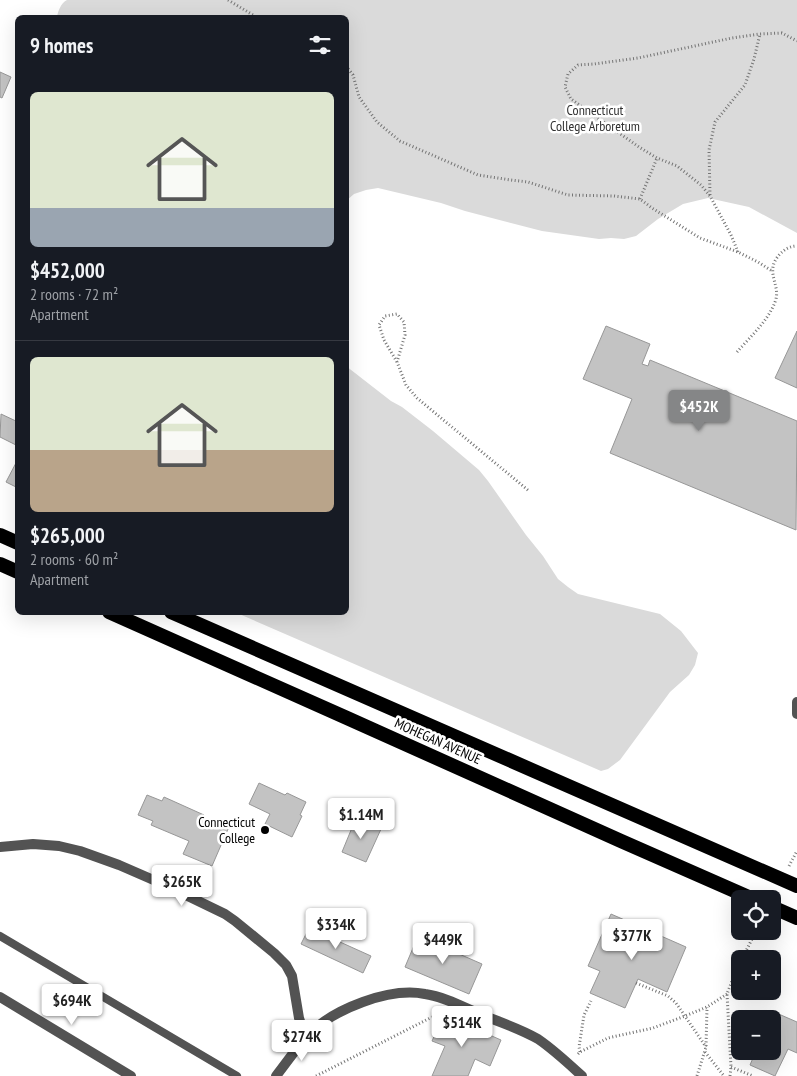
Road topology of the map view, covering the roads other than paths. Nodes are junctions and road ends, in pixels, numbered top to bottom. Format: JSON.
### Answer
{"nodes":[{"id":1,"x":0,"y":535,"type":"edge"},
{"id":2,"x":15,"y":542,"type":"edge"},
{"id":3,"x":0,"y":564,"type":"edge"},
{"id":4,"x":15,"y":571,"type":"edge"},
{"id":5,"x":116,"y":615,"type":"edge"},
{"id":6,"x":179,"y":615,"type":"edge"},
{"id":7,"x":797,"y":702,"type":"edge"},
{"id":8,"x":797,"y":714,"type":"edge"},
{"id":9,"x":0,"y":847,"type":"edge"},
{"id":10,"x":797,"y":886,"type":"edge"},
{"id":11,"x":732,"y":890,"type":"edge"},
{"id":12,"x":781,"y":911,"type":"edge"},
{"id":13,"x":797,"y":918,"type":"edge"},
{"id":14,"x":0,"y":936,"type":"edge"},
{"id":15,"x":0,"y":997,"type":"edge"},
{"id":16,"x":310,"y":1034,"type":"junction"},
{"id":17,"x":131,"y":1076,"type":"edge"},
{"id":18,"x":237,"y":1076,"type":"edge"},
{"id":19,"x":276,"y":1076,"type":"edge"},
{"id":20,"x":582,"y":1076,"type":"edge"}],
"edges":[{"from":1,"to":2,"type":"highway"},
{"from":3,"to":4,"type":"highway"},
{"from":5,"to":11,"type":"highway","name":"MOHEGAN AVENUE"},
{"from":6,"to":10,"type":"highway","name":"MOHEGAN AVENUE"},
{"from":7,"to":8,"type":"street"},
{"from":9,"to":16,"type":"street"},
{"from":12,"to":13,"type":"highway"},
{"from":14,"to":18,"type":"lane"},
{"from":15,"to":17,"type":"street"},
{"from":16,"to":19,"type":"street"},
{"from":16,"to":20,"type":"street"}]}
